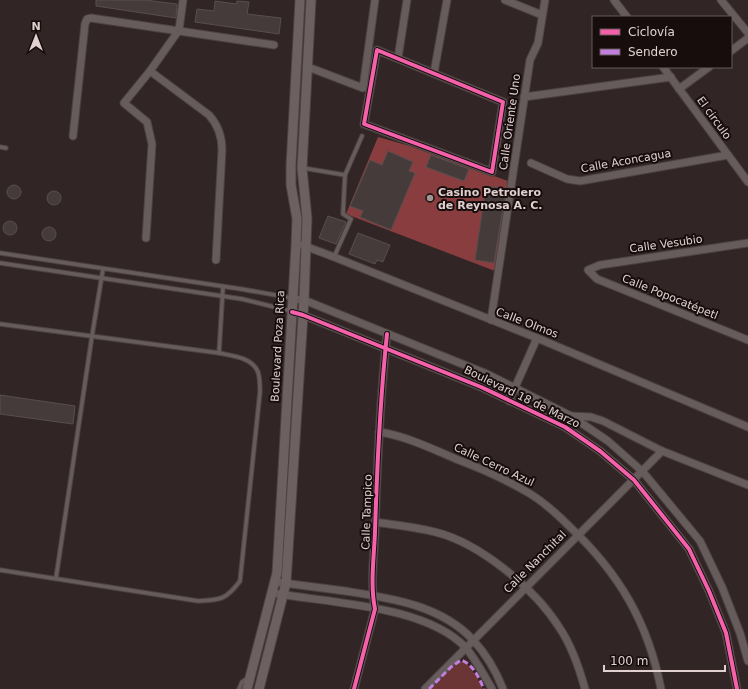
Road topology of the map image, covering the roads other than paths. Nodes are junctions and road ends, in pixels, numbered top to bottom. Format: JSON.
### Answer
{"nodes":[{"id":1,"x":183,"y":0,"type":"edge"},
{"id":2,"x":300,"y":0,"type":"edge"},
{"id":3,"x":312,"y":0,"type":"edge"},
{"id":4,"x":375,"y":0,"type":"edge"},
{"id":5,"x":407,"y":0,"type":"edge"},
{"id":6,"x":447,"y":0,"type":"edge"},
{"id":7,"x":505,"y":0,"type":"edge"},
{"id":8,"x":545,"y":0,"type":"edge"},
{"id":9,"x":614,"y":0,"type":"edge"},
{"id":10,"x":721,"y":0,"type":"edge"},
{"id":11,"x":542,"y":15,"type":"junction"},
{"id":12,"x":626,"y":16,"type":"edge"},
{"id":13,"x":179,"y":30,"type":"junction"},
{"id":14,"x":748,"y":33,"type":"edge"},
{"id":15,"x":748,"y":38,"type":"edge"},
{"id":16,"x":274,"y":45,"type":"dead end"},
{"id":17,"x":732,"y":50,"type":"edge"},
{"id":18,"x":398,"y":58,"type":"junction"},
{"id":19,"x":308,"y":66,"type":"junction"},
{"id":20,"x":664,"y":68,"type":"edge"},
{"id":21,"x":707,"y":68,"type":"edge"},
{"id":22,"x":150,"y":71,"type":"junction"},
{"id":23,"x":434,"y":73,"type":"junction"},
{"id":24,"x":671,"y":77,"type":"junction"},
{"id":25,"x":679,"y":89,"type":"junction"},
{"id":26,"x":524,"y":97,"type":"junction"},
{"id":27,"x":73,"y":136,"type":"dead end"},
{"id":28,"x":362,"y":136,"type":"dead end"},
{"id":29,"x":0,"y":147,"type":"edge"},
{"id":30,"x":6,"y":148,"type":"dead end"},
{"id":31,"x":728,"y":155,"type":"junction"},
{"id":32,"x":531,"y":163,"type":"dead end"},
{"id":33,"x":302,"y":168,"type":"junction"},
{"id":34,"x":345,"y":175,"type":"junction"},
{"id":35,"x":748,"y":182,"type":"edge"},
{"id":36,"x":146,"y":238,"type":"dead end"},
{"id":37,"x":748,"y":243,"type":"edge"},
{"id":38,"x":296,"y":245,"type":"junction"},
{"id":39,"x":306,"y":246,"type":"junction"},
{"id":40,"x":0,"y":254,"type":"edge"},
{"id":41,"x":334,"y":257,"type":"junction"},
{"id":42,"x":216,"y":260,"type":"dead end"},
{"id":43,"x":0,"y":264,"type":"edge"},
{"id":44,"x":103,"y":269,"type":"junction"},
{"id":45,"x":588,"y":270,"type":"joint"},
{"id":46,"x":101,"y":278,"type":"junction"},
{"id":47,"x":223,"y":287,"type":"junction"},
{"id":48,"x":223,"y":296,"type":"junction"},
{"id":49,"x":293,"y":299,"type":"junction"},
{"id":50,"x":304,"y":300,"type":"junction"},
{"id":51,"x":292,"y":312,"type":"junction"},
{"id":52,"x":304,"y":315,"type":"junction"},
{"id":53,"x":491,"y":320,"type":"junction"},
{"id":54,"x":0,"y":324,"type":"edge"},
{"id":55,"x":387,"y":334,"type":"junction"},
{"id":56,"x":92,"y":336,"type":"junction"},
{"id":57,"x":537,"y":338,"type":"junction"},
{"id":58,"x":748,"y":340,"type":"edge"},
{"id":59,"x":385,"y":348,"type":"junction"},
{"id":60,"x":219,"y":353,"type":"junction"},
{"id":61,"x":515,"y":388,"type":"junction"},
{"id":62,"x":509,"y":401,"type":"junction"},
{"id":63,"x":571,"y":416,"type":"junction"},
{"id":64,"x":748,"y":427,"type":"edge"},
{"id":65,"x":379,"y":432,"type":"junction"},
{"id":66,"x":662,"y":451,"type":"junction"},
{"id":67,"x":642,"y":471,"type":"junction"},
{"id":68,"x":634,"y":479,"type":"junction"},
{"id":69,"x":748,"y":485,"type":"edge"},
{"id":70,"x":375,"y":522,"type":"junction"},
{"id":71,"x":578,"y":534,"type":"junction"},
{"id":72,"x":0,"y":570,"type":"edge"},
{"id":73,"x":56,"y":578,"type":"junction"},
{"id":74,"x":276,"y":582,"type":"junction"},
{"id":75,"x":286,"y":583,"type":"junction"},
{"id":76,"x":526,"y":587,"type":"junction"},
{"id":77,"x":273,"y":594,"type":"junction"},
{"id":78,"x":283,"y":595,"type":"junction"},
{"id":79,"x":372,"y":595,"type":"junction"},
{"id":80,"x":375,"y":609,"type":"junction"},
{"id":81,"x":260,"y":640,"type":"junction"},
{"id":82,"x":473,"y":640,"type":"junction"},
{"id":83,"x":271,"y":644,"type":"junction"},
{"id":84,"x":465,"y":648,"type":"junction"},
{"id":85,"x":748,"y":661,"type":"edge"},
{"id":86,"x":251,"y":676,"type":"junction"},
{"id":87,"x":239,"y":689,"type":"edge"},
{"id":88,"x":247,"y":689,"type":"edge"},
{"id":89,"x":259,"y":689,"type":"edge"},
{"id":90,"x":354,"y":689,"type":"edge"},
{"id":91,"x":425,"y":689,"type":"edge"},
{"id":92,"x":492,"y":689,"type":"edge"},
{"id":93,"x":503,"y":689,"type":"edge"},
{"id":94,"x":585,"y":689,"type":"edge"},
{"id":95,"x":661,"y":689,"type":"edge"},
{"id":96,"x":737,"y":689,"type":"edge"}],
"edges":[{"from":1,"to":13,"type":"street"},
{"from":2,"to":38,"type":"main road","name":"Boulevard Poza Rica"},
{"from":3,"to":19,"type":"main road","name":"Boulevard Poza Rica"},
{"from":4,"to":19,"type":"street"},
{"from":5,"to":18,"type":"street"},
{"from":6,"to":23,"type":"street"},
{"from":7,"to":11,"type":"street"},
{"from":8,"to":11,"type":"street","name":"Calle Oriente Uno"},
{"from":9,"to":12,"type":"street"},
{"from":10,"to":14,"type":"street"},
{"from":11,"to":26,"type":"street","name":"Calle Oriente Uno"},
{"from":13,"to":16,"type":"street"},
{"from":13,"to":22,"type":"street"},
{"from":13,"to":27,"type":"street"},
{"from":15,"to":17,"type":"street"},
{"from":18,"to":23,"type":"street"},
{"from":18,"to":23,"type":"street"},
{"from":19,"to":33,"type":"main road","name":"Boulevard Poza Rica"},
{"from":20,"to":24,"type":"street","name":"El circulo"},
{"from":21,"to":25,"type":"street"},
{"from":22,"to":36,"type":"street"},
{"from":22,"to":42,"type":"street"},
{"from":24,"to":25,"type":"street","name":"El circulo"},
{"from":24,"to":26,"type":"street"},
{"from":25,"to":31,"type":"street","name":"El circulo"},
{"from":26,"to":53,"type":"street","name":"Calle Oriente Uno"},
{"from":28,"to":34,"type":"lane"},
{"from":29,"to":30,"type":"lane"},
{"from":31,"to":32,"type":"street","name":"Calle Aconcagua"},
{"from":31,"to":35,"type":"street","name":"El circulo"},
{"from":33,"to":34,"type":"lane"},
{"from":33,"to":39,"type":"main road","name":"Boulevard Poza Rica"},
{"from":34,"to":41,"type":"lane"},
{"from":37,"to":45,"type":"street","name":"Calle Vesubio"},
{"from":38,"to":39,"type":"street","name":"Calle Olmos"},
{"from":38,"to":49,"type":"main road","name":"Boulevard Poza Rica"},
{"from":39,"to":41,"type":"street","name":"Calle Olmos"},
{"from":39,"to":50,"type":"main road","name":"Boulevard Poza Rica"},
{"from":40,"to":44,"type":"lane"},
{"from":41,"to":53,"type":"street","name":"Calle Olmos"},
{"from":43,"to":46,"type":"lane"},
{"from":44,"to":46,"type":"lane"},
{"from":44,"to":47,"type":"lane"},
{"from":45,"to":58,"type":"street","name":"Calle Popocatépetl"},
{"from":46,"to":48,"type":"lane"},
{"from":46,"to":56,"type":"lane"},
{"from":47,"to":48,"type":"lane"},
{"from":47,"to":49,"type":"lane"},
{"from":48,"to":51,"type":"lane"},
{"from":48,"to":60,"type":"lane"},
{"from":49,"to":50,"type":"street","name":"Boulevard 18 de Marzo"},
{"from":49,"to":51,"type":"main road","name":"Boulevard Poza Rica"},
{"from":50,"to":52,"type":"main road","name":"Boulevard Poza Rica"},
{"from":50,"to":55,"type":"street","name":"Boulevard 18 de Marzo"},
{"from":51,"to":52,"type":"street","name":"Boulevard 18 de Marzo"},
{"from":51,"to":74,"type":"main road","name":"Boulevard Poza Rica"},
{"from":52,"to":59,"type":"street","name":"Boulevard 18 de Marzo"},
{"from":52,"to":75,"type":"main road","name":"Boulevard Poza Rica"},
{"from":53,"to":57,"type":"street","name":"Calle Olmos"},
{"from":54,"to":56,"type":"lane"},
{"from":55,"to":59,"type":"street","name":"Calle Tampico"},
{"from":55,"to":61,"type":"street","name":"Boulevard 18 de Marzo"},
{"from":56,"to":60,"type":"lane"},
{"from":56,"to":73,"type":"lane"},
{"from":57,"to":61,"type":"street"},
{"from":57,"to":64,"type":"street","name":"Calle Olmos"},
{"from":59,"to":62,"type":"street","name":"Boulevard 18 de Marzo"},
{"from":59,"to":65,"type":"street","name":"Calle Tampico"},
{"from":60,"to":73,"type":"lane"},
{"from":61,"to":62,"type":"street"},
{"from":61,"to":63,"type":"street","name":"Boulevard 18 de Marzo"},
{"from":62,"to":68,"type":"street","name":"Boulevard 18 de Marzo"},
{"from":63,"to":66,"type":"street"},
{"from":63,"to":67,"type":"street","name":"Boulevard 18 de Marzo"},
{"from":65,"to":70,"type":"street","name":"Calle Tampico"},
{"from":65,"to":71,"type":"street","name":"Calle Cerro Azul"},
{"from":66,"to":67,"type":"street","name":"Calle Nanchital"},
{"from":66,"to":69,"type":"street"},
{"from":67,"to":68,"type":"street","name":"Calle Nanchital"},
{"from":67,"to":85,"type":"street","name":"Boulevard 18 de Marzo"},
{"from":68,"to":71,"type":"street","name":"Calle Nanchital"},
{"from":68,"to":96,"type":"street","name":"Boulevard 18 de Marzo"},
{"from":70,"to":76,"type":"street"},
{"from":70,"to":79,"type":"street","name":"Calle Tampico"},
{"from":71,"to":76,"type":"street","name":"Calle Nanchital"},
{"from":71,"to":95,"type":"street","name":"Calle Cerro Azul"},
{"from":72,"to":73,"type":"lane"},
{"from":74,"to":75,"type":"street"},
{"from":74,"to":77,"type":"main road","name":"Boulevard Poza Rica"},
{"from":75,"to":78,"type":"main road","name":"Boulevard Poza Rica"},
{"from":75,"to":79,"type":"street"},
{"from":76,"to":82,"type":"street","name":"Calle Nanchital"},
{"from":76,"to":94,"type":"street"},
{"from":77,"to":78,"type":"street"},
{"from":77,"to":81,"type":"main road","name":"Boulevard Poza Rica"},
{"from":78,"to":80,"type":"street"},
{"from":78,"to":83,"type":"main road","name":"Boulevard Poza Rica"},
{"from":79,"to":80,"type":"street","name":"Calle Tampico"},
{"from":79,"to":82,"type":"street"},
{"from":80,"to":84,"type":"street"},
{"from":80,"to":90,"type":"street","name":"Calle Tampico"},
{"from":81,"to":83,"type":"main road"},
{"from":81,"to":86,"type":"main road","name":"Boulevard Poza Rica"},
{"from":82,"to":84,"type":"street","name":"Calle Nanchital"},
{"from":82,"to":93,"type":"street"},
{"from":83,"to":89,"type":"main road","name":"Boulevard Poza Rica"},
{"from":84,"to":91,"type":"street","name":"Calle Nanchital"},
{"from":84,"to":92,"type":"street"},
{"from":86,"to":87,"type":"lane"},
{"from":86,"to":88,"type":"main road","name":"Boulevard Poza Rica"}]}
